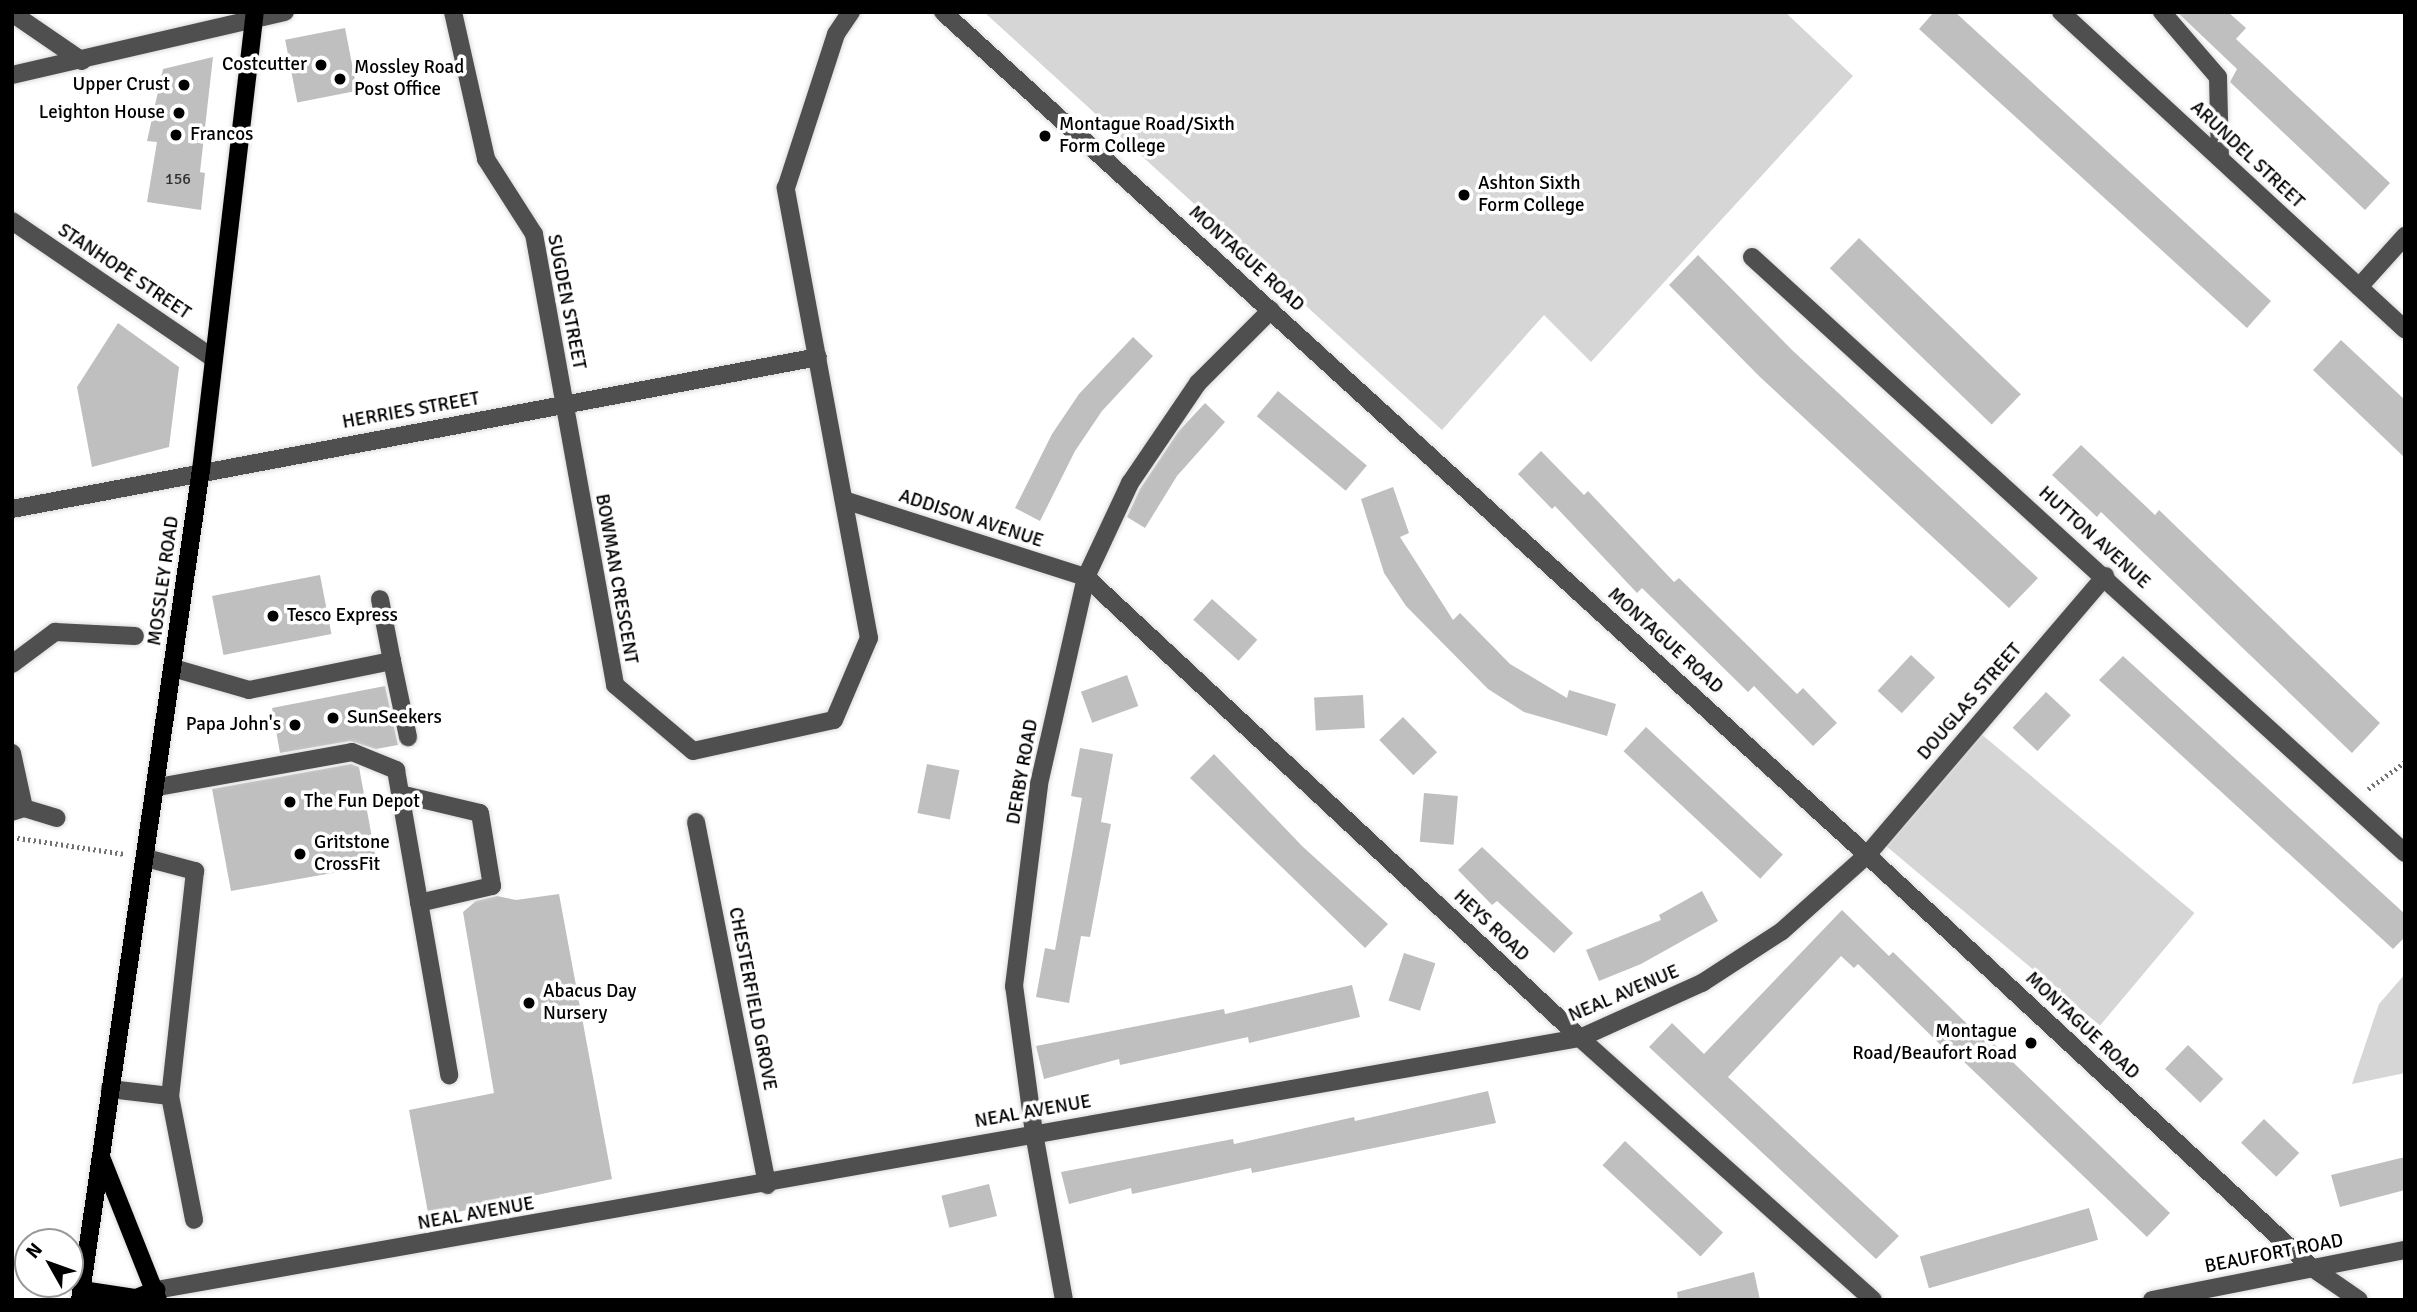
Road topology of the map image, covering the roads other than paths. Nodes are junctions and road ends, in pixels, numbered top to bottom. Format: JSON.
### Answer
{"nodes":[{"id":1,"x":285,"y":12,"type":"edge"},
{"id":2,"x":453,"y":12,"type":"edge"},
{"id":3,"x":851,"y":12,"type":"edge"},
{"id":4,"x":943,"y":12,"type":"edge"},
{"id":5,"x":2061,"y":12,"type":"edge"},
{"id":6,"x":2162,"y":12,"type":"edge"},
{"id":7,"x":12,"y":13,"type":"edge"},
{"id":8,"x":255,"y":15,"type":"edge"},
{"id":9,"x":82,"y":61,"type":"junction"},
{"id":10,"x":12,"y":75,"type":"edge"},
{"id":11,"x":2220,"y":158,"type":"junction"},
{"id":12,"x":12,"y":221,"type":"edge"},
{"id":13,"x":2405,"y":236,"type":"edge"},
{"id":14,"x":1752,"y":257,"type":"dead end"},
{"id":15,"x":2359,"y":287,"type":"junction"},
{"id":16,"x":1271,"y":310,"type":"junction"},
{"id":17,"x":2405,"y":329,"type":"edge"},
{"id":18,"x":818,"y":357,"type":"junction"},
{"id":19,"x":213,"y":358,"type":"junction"},
{"id":20,"x":563,"y":405,"type":"junction"},
{"id":21,"x":201,"y":470,"type":"junction"},
{"id":22,"x":844,"y":500,"type":"junction"},
{"id":23,"x":12,"y":509,"type":"edge"},
{"id":24,"x":2105,"y":576,"type":"junction"},
{"id":25,"x":1086,"y":577,"type":"junction"},
{"id":26,"x":380,"y":598,"type":"dead end"},
{"id":27,"x":135,"y":636,"type":"dead end"},
{"id":28,"x":392,"y":661,"type":"junction"},
{"id":29,"x":12,"y":664,"type":"edge"},
{"id":30,"x":173,"y":668,"type":"junction"},
{"id":31,"x":408,"y":737,"type":"dead end"},
{"id":32,"x":12,"y":753,"type":"edge"},
{"id":33,"x":158,"y":787,"type":"junction"},
{"id":34,"x":400,"y":794,"type":"junction"},
{"id":35,"x":18,"y":810,"type":"edge"},
{"id":36,"x":56,"y":818,"type":"dead end"},
{"id":37,"x":696,"y":822,"type":"dead end"},
{"id":38,"x":2405,"y":853,"type":"edge"},
{"id":39,"x":1867,"y":855,"type":"junction"},
{"id":40,"x":146,"y":858,"type":"junction"},
{"id":41,"x":419,"y":903,"type":"junction"},
{"id":42,"x":1580,"y":1038,"type":"junction"},
{"id":43,"x":449,"y":1076,"type":"dead end"},
{"id":44,"x":110,"y":1089,"type":"junction"},
{"id":45,"x":170,"y":1096,"type":"junction"},
{"id":46,"x":1034,"y":1132,"type":"junction"},
{"id":47,"x":100,"y":1153,"type":"junction"},
{"id":48,"x":767,"y":1185,"type":"junction"},
{"id":49,"x":194,"y":1220,"type":"dead end"},
{"id":50,"x":2405,"y":1250,"type":"edge"},
{"id":51,"x":2311,"y":1267,"type":"junction"},
{"id":52,"x":84,"y":1273,"type":"edge"},
{"id":53,"x":84,"y":1295,"type":"edge"},
{"id":54,"x":157,"y":1295,"type":"edge"},
{"id":55,"x":1064,"y":1300,"type":"edge"},
{"id":56,"x":1873,"y":1300,"type":"edge"},
{"id":57,"x":2152,"y":1300,"type":"edge"},
{"id":58,"x":2359,"y":1300,"type":"edge"}],
"edges":[{"from":1,"to":8,"type":"street"},
{"from":2,"to":20,"type":"street","name":"SUGDEN STREET"},
{"from":3,"to":18,"type":"street","name":"BOWMAN CRESCENT"},
{"from":4,"to":16,"type":"street","name":"MONTAGUE ROAD"},
{"from":5,"to":11,"type":"street","name":"ARUNDEL STREET"},
{"from":6,"to":11,"type":"street"},
{"from":7,"to":9,"type":"street"},
{"from":8,"to":9,"type":"street"},
{"from":8,"to":19,"type":"main road","name":"MOSSLEY ROAD"},
{"from":9,"to":10,"type":"street"},
{"from":11,"to":15,"type":"street","name":"ARUNDEL STREET"},
{"from":12,"to":19,"type":"street","name":"STANHOPE STREET"},
{"from":13,"to":15,"type":"street"},
{"from":14,"to":24,"type":"street","name":"HUTTON AVENUE"},
{"from":15,"to":17,"type":"street","name":"ARUNDEL STREET"},
{"from":16,"to":25,"type":"street","name":"DERBY ROAD"},
{"from":16,"to":39,"type":"street","name":"MONTAGUE ROAD"},
{"from":18,"to":20,"type":"street","name":"HERRIES STREET"},
{"from":18,"to":22,"type":"street","name":"BOWMAN CRESCENT"},
{"from":19,"to":21,"type":"main road","name":"MOSSLEY ROAD"},
{"from":20,"to":21,"type":"street","name":"HERRIES STREET"},
{"from":20,"to":22,"type":"street","name":"BOWMAN CRESCENT"},
{"from":21,"to":23,"type":"street","name":"HERRIES STREET"},
{"from":21,"to":30,"type":"main road","name":"MOSSLEY ROAD"},
{"from":22,"to":25,"type":"street","name":"ADDISON AVENUE"},
{"from":24,"to":38,"type":"street","name":"HUTTON AVENUE"},
{"from":24,"to":39,"type":"street","name":"DOUGLAS STREET"},
{"from":25,"to":42,"type":"street","name":"HEYS ROAD"},
{"from":25,"to":46,"type":"street","name":"DERBY ROAD"},
{"from":26,"to":28,"type":"street"},
{"from":27,"to":29,"type":"street"},
{"from":28,"to":30,"type":"street"},
{"from":28,"to":31,"type":"street"},
{"from":30,"to":33,"type":"main road","name":"MOSSLEY ROAD"},
{"from":32,"to":35,"type":"street"},
{"from":33,"to":34,"type":"street"},
{"from":33,"to":40,"type":"main road","name":"MOSSLEY ROAD"},
{"from":34,"to":41,"type":"street"},
{"from":34,"to":41,"type":"street"},
{"from":35,"to":36,"type":"street"},
{"from":37,"to":48,"type":"street","name":"CHESTERFIELD GROVE"},
{"from":39,"to":42,"type":"street","name":"NEAL AVENUE"},
{"from":39,"to":51,"type":"street","name":"MONTAGUE ROAD"},
{"from":40,"to":44,"type":"main road","name":"MOSSLEY ROAD"},
{"from":40,"to":45,"type":"street"},
{"from":41,"to":43,"type":"street"},
{"from":42,"to":46,"type":"street","name":"NEAL AVENUE"},
{"from":42,"to":56,"type":"street","name":"HEYS ROAD"},
{"from":44,"to":45,"type":"street"},
{"from":44,"to":47,"type":"main road","name":"MOSSLEY ROAD"},
{"from":45,"to":49,"type":"street"},
{"from":46,"to":48,"type":"street","name":"NEAL AVENUE"},
{"from":46,"to":55,"type":"street","name":"DERBY ROAD"},
{"from":47,"to":52,"type":"main road","name":"MOSSLEY ROAD"},
{"from":47,"to":54,"type":"main road"},
{"from":48,"to":54,"type":"street","name":"NEAL AVENUE"},
{"from":50,"to":51,"type":"street","name":"BEAUFORT ROAD"},
{"from":51,"to":57,"type":"street","name":"BEAUFORT ROAD"},
{"from":51,"to":58,"type":"street","name":"MONTAGUE ROAD"},
{"from":53,"to":54,"type":"main road"}]}
